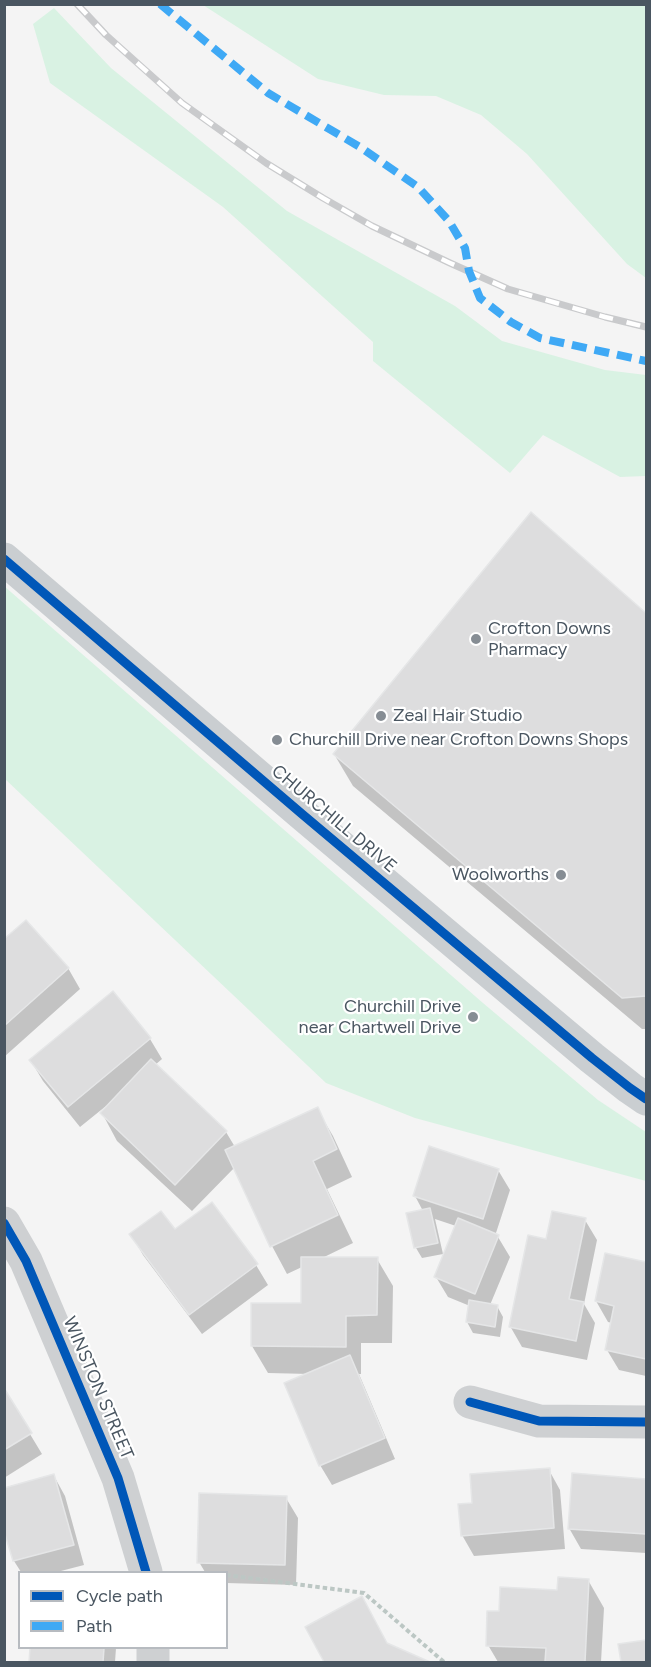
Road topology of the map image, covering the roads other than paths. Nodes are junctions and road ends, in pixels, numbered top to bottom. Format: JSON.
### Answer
{"nodes":[{"id":1,"x":4,"y":560,"type":"edge"},
{"id":2,"x":646,"y":1098,"type":"edge"},
{"id":3,"x":4,"y":1223,"type":"edge"},
{"id":4,"x":15,"y":1262,"type":"edge"},
{"id":5,"x":470,"y":1402,"type":"dead end"},
{"id":6,"x":646,"y":1422,"type":"edge"},
{"id":7,"x":146,"y":1571,"type":"edge"}],
"edges":[{"from":1,"to":2,"type":"main road","name":"CHURCHILL DRIVE"},
{"from":3,"to":4,"type":"street","name":"WINSTON STREET"},
{"from":4,"to":7,"type":"street","name":"WINSTON STREET"},
{"from":5,"to":6,"type":"street"}]}
